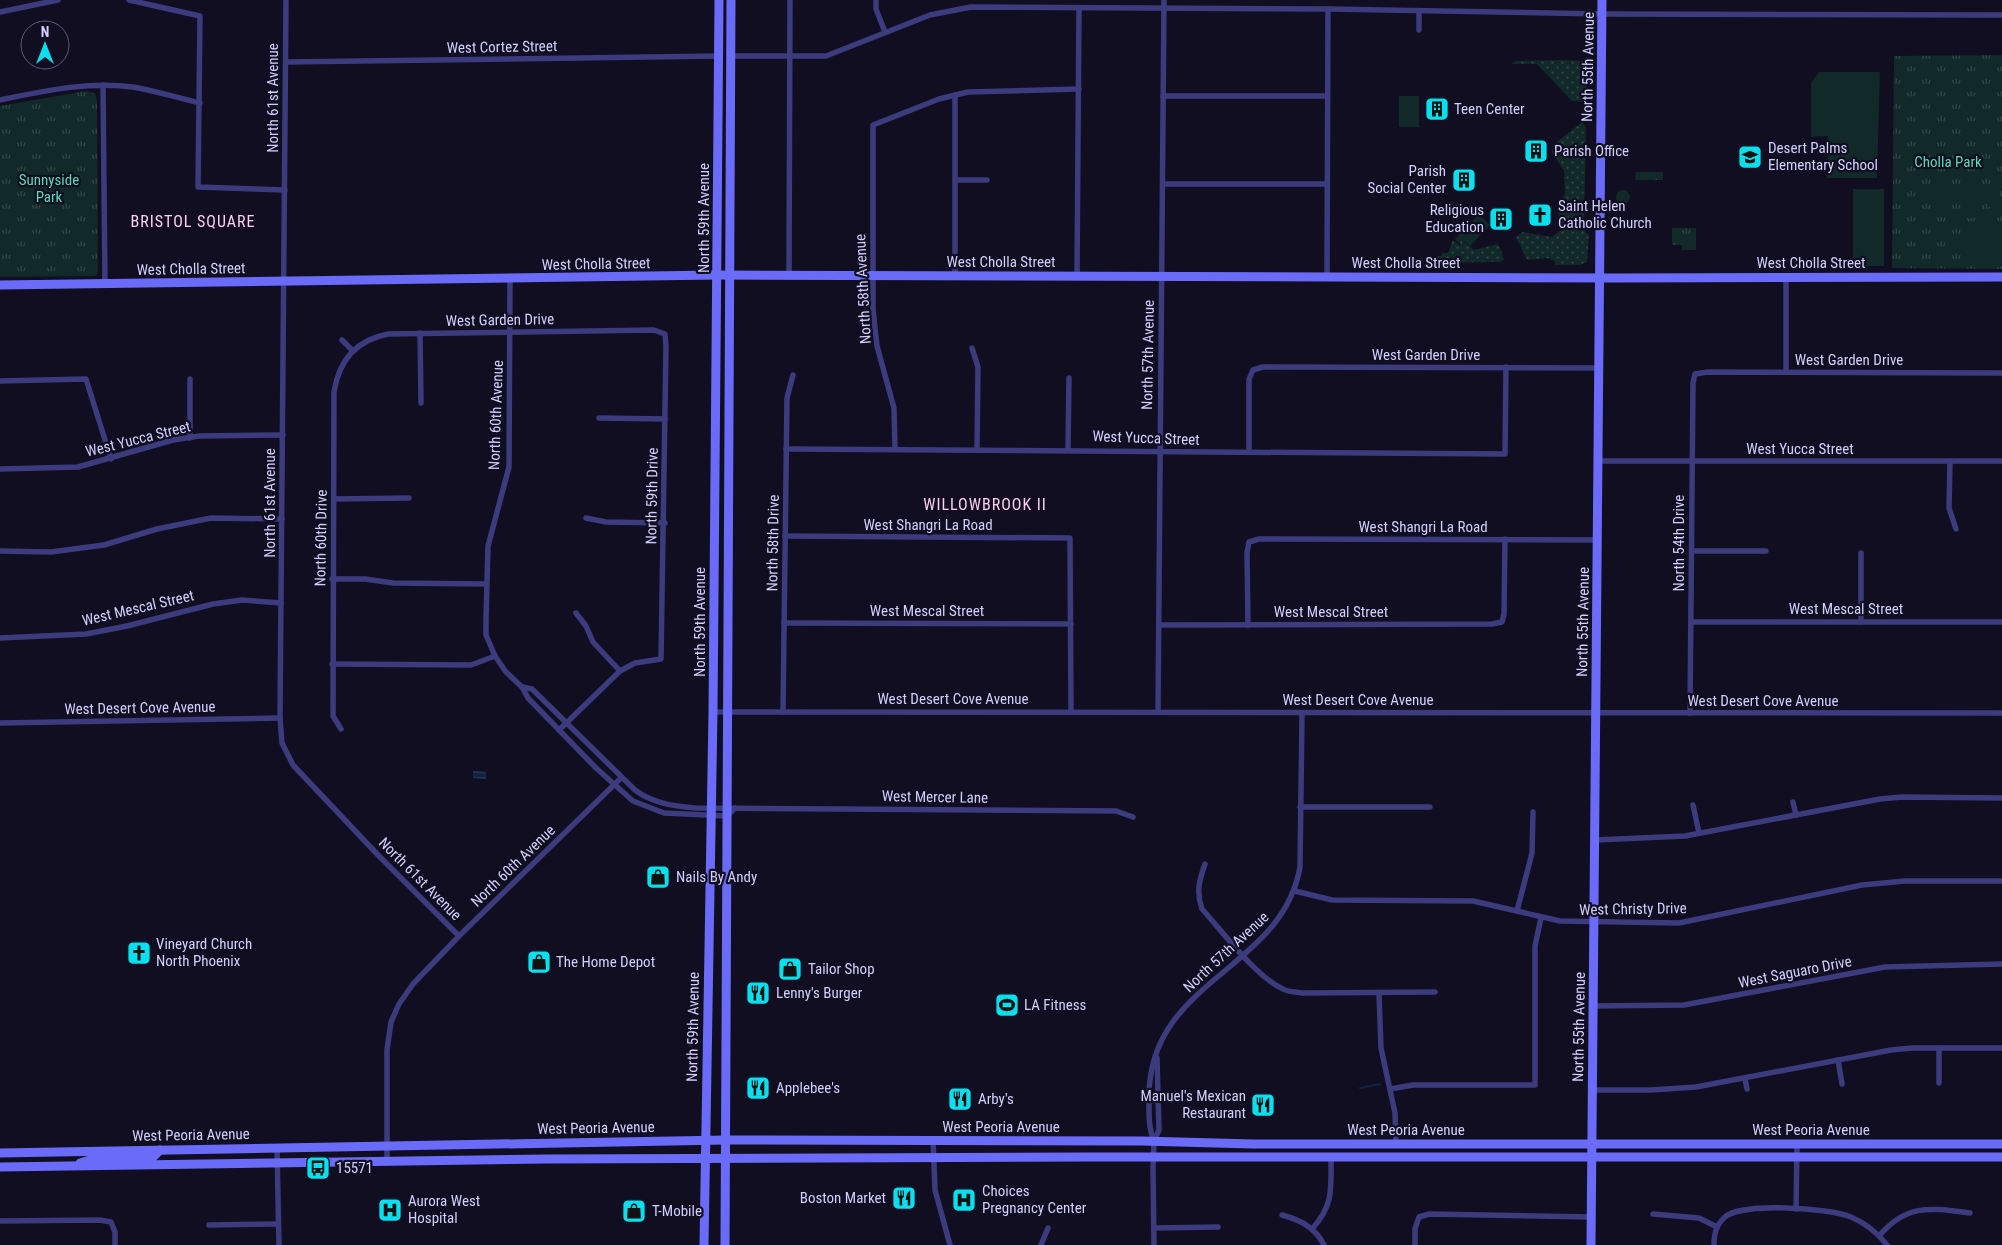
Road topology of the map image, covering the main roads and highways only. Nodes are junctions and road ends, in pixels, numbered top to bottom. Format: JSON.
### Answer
{"nodes":[{"id":1,"x":718,"y":0,"type":"edge"},
{"id":2,"x":731,"y":0,"type":"edge"},
{"id":3,"x":1602,"y":0,"type":"edge"},
{"id":4,"x":717,"y":275,"type":"junction"},
{"id":5,"x":730,"y":275,"type":"junction"},
{"id":6,"x":2002,"y":277,"type":"edge"},
{"id":7,"x":1600,"y":278,"type":"junction"},
{"id":8,"x":0,"y":285,"type":"edge"},
{"id":9,"x":706,"y":1140,"type":"junction"},
{"id":10,"x":726,"y":1140,"type":"junction"},
{"id":11,"x":550,"y":1143,"type":"junction"},
{"id":12,"x":1591,"y":1144,"type":"junction"},
{"id":13,"x":2002,"y":1144,"type":"edge"},
{"id":14,"x":160,"y":1150,"type":"junction"},
{"id":15,"x":0,"y":1153,"type":"edge"},
{"id":16,"x":1592,"y":1156,"type":"junction"},
{"id":17,"x":2002,"y":1157,"type":"edge"},
{"id":18,"x":550,"y":1159,"type":"junction"},
{"id":19,"x":705,"y":1160,"type":"junction"},
{"id":20,"x":726,"y":1160,"type":"junction"},
{"id":21,"x":70,"y":1166,"type":"junction"},
{"id":22,"x":0,"y":1168,"type":"edge"},
{"id":23,"x":704,"y":1245,"type":"edge"},
{"id":24,"x":725,"y":1245,"type":"edge"},
{"id":25,"x":1591,"y":1245,"type":"edge"}],
"edges":[{"from":1,"to":4,"type":"main road","name":"North 59th Avenue"},
{"from":2,"to":5,"type":"main road","name":"North 59th Avenue"},
{"from":3,"to":7,"type":"main road","name":"North 55th Avenue"},
{"from":4,"to":5,"type":"main road","name":"West Cholla Street"},
{"from":4,"to":8,"type":"main road","name":"West Cholla Street"},
{"from":4,"to":9,"type":"main road","name":"North 59th Avenue"},
{"from":5,"to":7,"type":"main road","name":"West Cholla Street"},
{"from":5,"to":10,"type":"main road","name":"North 59th Avenue"},
{"from":6,"to":7,"type":"main road","name":"West Cholla Street"},
{"from":7,"to":12,"type":"main road","name":"North 55th Avenue"},
{"from":9,"to":10,"type":"main road","name":"West Peoria Avenue"},
{"from":9,"to":11,"type":"main road","name":"West Peoria Avenue"},
{"from":9,"to":19,"type":"main road","name":"North 59th Avenue"},
{"from":10,"to":12,"type":"main road","name":"West Peoria Avenue"},
{"from":10,"to":20,"type":"main road","name":"North 59th Avenue"},
{"from":11,"to":14,"type":"main road","name":"West Peoria Avenue"},
{"from":11,"to":18,"type":"main road"},
{"from":12,"to":13,"type":"main road","name":"West Peoria Avenue"},
{"from":12,"to":16,"type":"main road","name":"North 55th Avenue"},
{"from":14,"to":15,"type":"main road","name":"West Peoria Avenue"},
{"from":14,"to":21,"type":"main road"},
{"from":16,"to":17,"type":"main road","name":"West Peoria Avenue"},
{"from":16,"to":20,"type":"main road","name":"West Peoria Avenue"},
{"from":16,"to":25,"type":"main road","name":"North 55th Avenue"},
{"from":18,"to":19,"type":"main road","name":"West Peoria Avenue"},
{"from":18,"to":21,"type":"main road","name":"West Peoria Avenue"},
{"from":19,"to":20,"type":"main road","name":"West Peoria Avenue"},
{"from":19,"to":23,"type":"main road","name":"North 59th Avenue"},
{"from":20,"to":24,"type":"main road","name":"North 59th Avenue"},
{"from":21,"to":22,"type":"main road","name":"West Peoria Avenue"}]}
